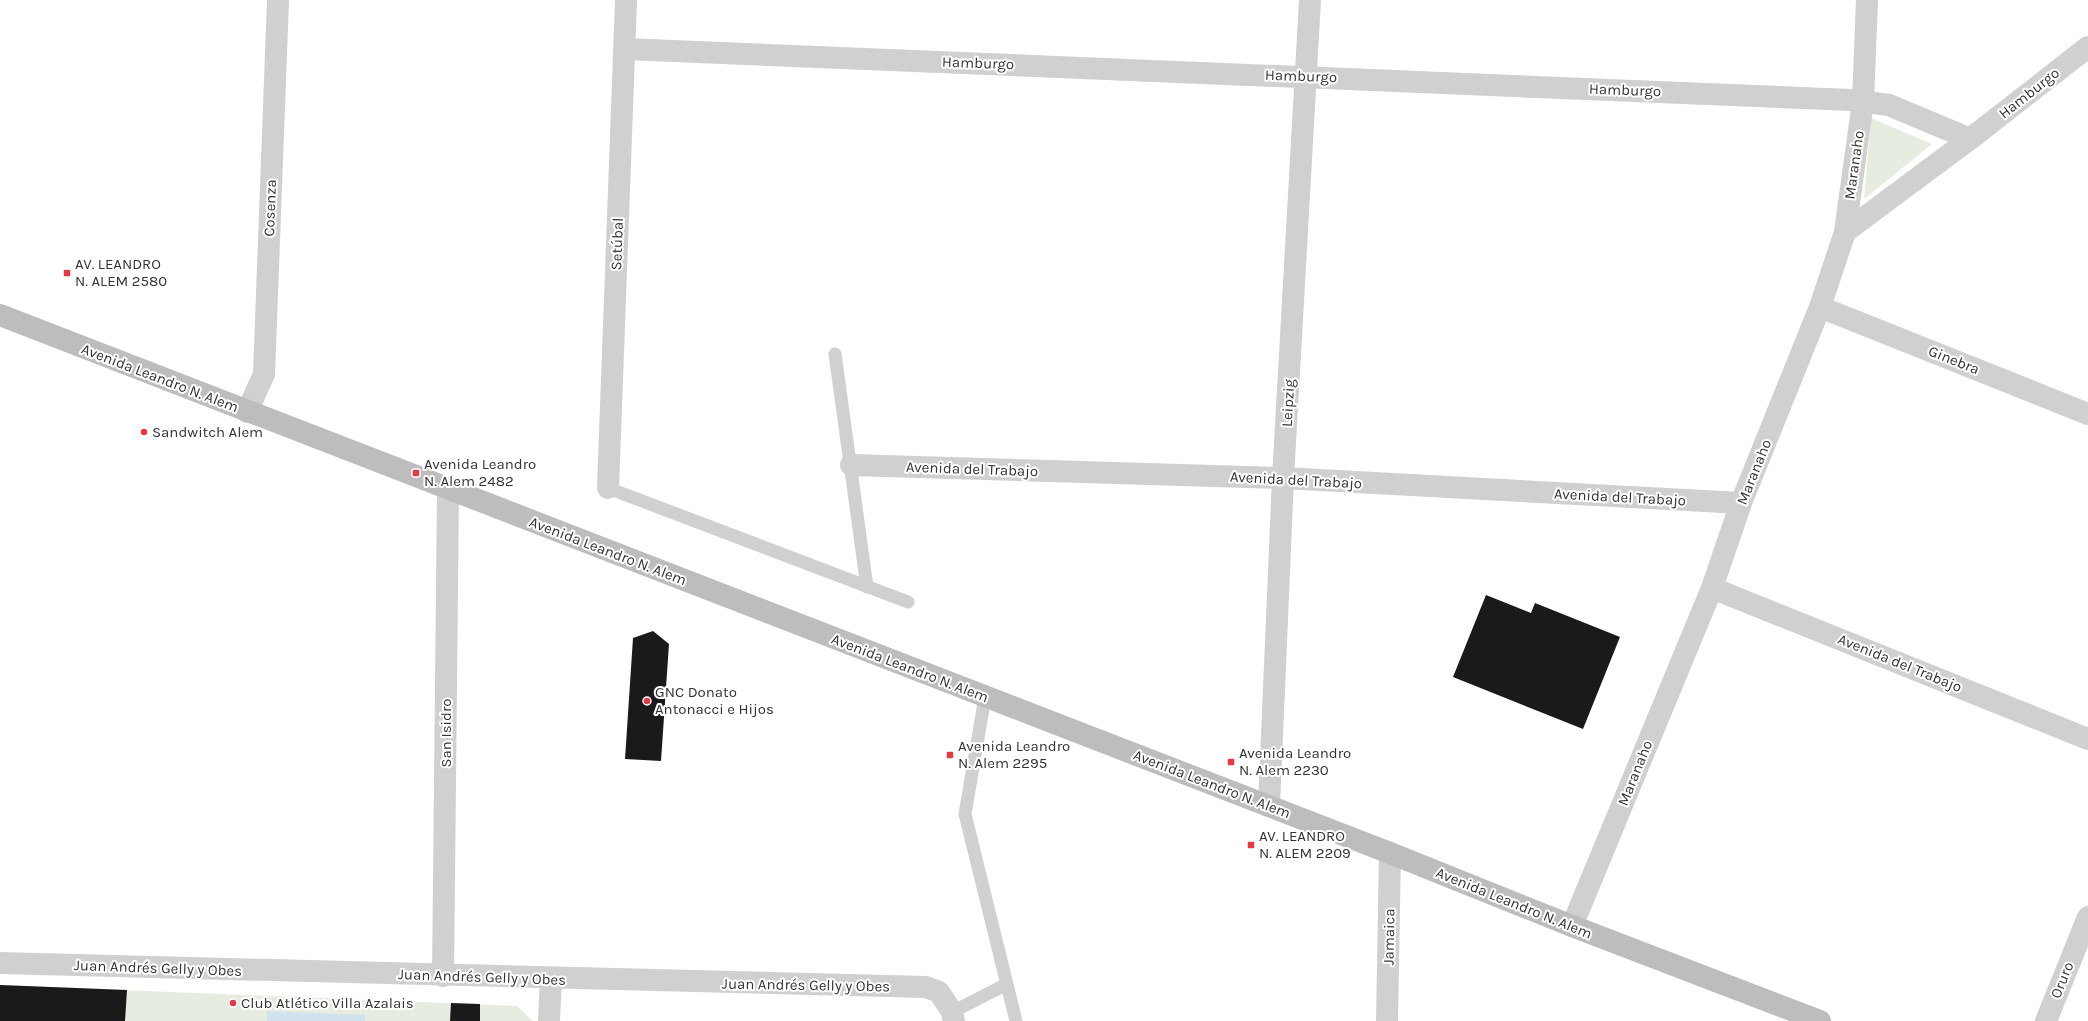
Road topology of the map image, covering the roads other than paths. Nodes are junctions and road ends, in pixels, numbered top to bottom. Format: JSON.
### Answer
{"nodes":[{"id":1,"x":278,"y":0,"type":"edge"},
{"id":2,"x":626,"y":0,"type":"edge"},
{"id":3,"x":1310,"y":0,"type":"edge"},
{"id":4,"x":1867,"y":0,"type":"edge"},
{"id":5,"x":2088,"y":47,"type":"edge"},
{"id":6,"x":625,"y":49,"type":"junction"},
{"id":7,"x":1307,"y":76,"type":"junction"},
{"id":8,"x":1863,"y":101,"type":"junction"},
{"id":9,"x":1970,"y":139,"type":"junction"},
{"id":10,"x":1845,"y":232,"type":"junction"},
{"id":11,"x":1820,"y":307,"type":"junction"},
{"id":12,"x":0,"y":315,"type":"edge"},
{"id":13,"x":835,"y":354,"type":"dead end"},
{"id":14,"x":248,"y":412,"type":"junction"},
{"id":15,"x":2088,"y":414,"type":"edge"},
{"id":16,"x":850,"y":465,"type":"junction"},
{"id":17,"x":1283,"y":478,"type":"junction"},
{"id":18,"x":608,"y":488,"type":"joint"},
{"id":19,"x":448,"y":490,"type":"junction"},
{"id":20,"x":1741,"y":503,"type":"junction"},
{"id":21,"x":867,"y":587,"type":"junction"},
{"id":22,"x":1712,"y":588,"type":"junction"},
{"id":23,"x":908,"y":602,"type":"dead end"},
{"id":24,"x":984,"y":697,"type":"junction"},
{"id":25,"x":2088,"y":739,"type":"edge"},
{"id":26,"x":1269,"y":806,"type":"junction"},
{"id":27,"x":1390,"y":853,"type":"junction"},
{"id":28,"x":2088,"y":917,"type":"edge"},
{"id":29,"x":1572,"y":926,"type":"junction"},
{"id":30,"x":0,"y":964,"type":"edge"},
{"id":31,"x":444,"y":976,"type":"junction"},
{"id":32,"x":551,"y":979,"type":"junction"},
{"id":33,"x":1007,"y":984,"type":"junction"},
{"id":34,"x":953,"y":1017,"type":"edge"},
{"id":35,"x":549,"y":1021,"type":"edge"},
{"id":36,"x":1016,"y":1021,"type":"edge"},
{"id":37,"x":1387,"y":1021,"type":"edge"},
{"id":38,"x":1820,"y":1021,"type":"edge"},
{"id":39,"x":2046,"y":1021,"type":"edge"}],
"edges":[{"from":1,"to":14,"type":"street","name":"Cosenza"},
{"from":2,"to":6,"type":"street","name":"Setúbal"},
{"from":3,"to":7,"type":"street","name":"Leipzig"},
{"from":4,"to":8,"type":"street","name":"Maranaho"},
{"from":5,"to":9,"type":"street","name":"Hamburgo"},
{"from":6,"to":7,"type":"street","name":"Hamburgo"},
{"from":6,"to":18,"type":"street","name":"Setúbal"},
{"from":7,"to":8,"type":"street","name":"Hamburgo"},
{"from":7,"to":17,"type":"street","name":"Leipzig"},
{"from":8,"to":9,"type":"street","name":"Hamburgo"},
{"from":8,"to":10,"type":"street","name":"Maranaho"},
{"from":9,"to":10,"type":"street","name":"Hamburgo"},
{"from":10,"to":11,"type":"street","name":"Maranaho"},
{"from":11,"to":15,"type":"street","name":"Ginebra"},
{"from":11,"to":20,"type":"street","name":"Maranaho"},
{"from":12,"to":14,"type":"main road","name":"Avenida Leandro N. Alem"},
{"from":13,"to":16,"type":"lane"},
{"from":14,"to":19,"type":"main road","name":"Avenida Leandro N. Alem"},
{"from":16,"to":17,"type":"street","name":"Avenida del Trabajo"},
{"from":16,"to":21,"type":"lane"},
{"from":17,"to":20,"type":"street","name":"Avenida del Trabajo"},
{"from":17,"to":26,"type":"street","name":"Leipzig"},
{"from":18,"to":21,"type":"lane"},
{"from":19,"to":24,"type":"main road","name":"Avenida Leandro N. Alem"},
{"from":19,"to":31,"type":"street","name":"San Isidro"},
{"from":20,"to":22,"type":"street","name":"Maranaho"},
{"from":21,"to":23,"type":"lane"},
{"from":22,"to":25,"type":"street","name":"Avenida del Trabajo"},
{"from":22,"to":29,"type":"street","name":"Maranaho"},
{"from":24,"to":26,"type":"main road","name":"Avenida Leandro N. Alem"},
{"from":24,"to":33,"type":"lane"},
{"from":26,"to":27,"type":"main road","name":"Avenida Leandro N. Alem"},
{"from":27,"to":29,"type":"main road","name":"Avenida Leandro N. Alem"},
{"from":27,"to":37,"type":"street","name":"Jamaica"},
{"from":28,"to":39,"type":"street","name":"Oruro"},
{"from":29,"to":38,"type":"main road","name":"Avenida Leandro N. Alem"},
{"from":30,"to":31,"type":"street","name":"Juan Andrés Gelly y Obes"},
{"from":31,"to":32,"type":"street","name":"Juan Andrés Gelly y Obes"},
{"from":32,"to":34,"type":"street","name":"Juan Andrés Gelly y Obes"},
{"from":32,"to":35,"type":"street"},
{"from":33,"to":34,"type":"lane"},
{"from":33,"to":36,"type":"lane"}]}
